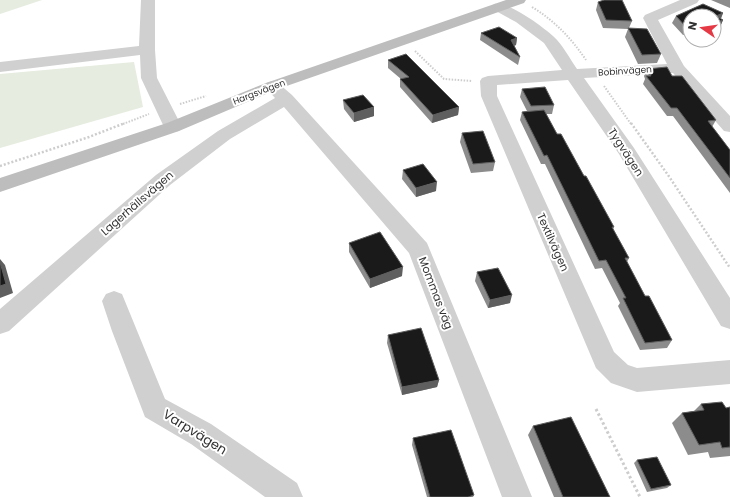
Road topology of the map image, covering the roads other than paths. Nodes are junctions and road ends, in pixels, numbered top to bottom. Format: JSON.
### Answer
{"nodes":[{"id":1,"x":148,"y":0,"type":"edge"},
{"id":2,"x":519,"y":0,"type":"edge"},
{"id":3,"x":692,"y":0,"type":"edge"},
{"id":4,"x":499,"y":7,"type":"junction"},
{"id":5,"x":147,"y":50,"type":"junction"},
{"id":6,"x":0,"y":67,"type":"edge"},
{"id":7,"x":677,"y":68,"type":"junction"},
{"id":8,"x":574,"y":73,"type":"junction"},
{"id":9,"x":279,"y":92,"type":"junction"},
{"id":10,"x":173,"y":127,"type":"junction"},
{"id":11,"x":730,"y":127,"type":"edge"},
{"id":12,"x":0,"y":185,"type":"edge"},
{"id":13,"x":114,"y":301,"type":"dead end"},
{"id":14,"x":730,"y":319,"type":"edge"},
{"id":15,"x":0,"y":324,"type":"edge"},
{"id":16,"x":730,"y":372,"type":"edge"},
{"id":17,"x":288,"y":497,"type":"edge"},
{"id":18,"x":517,"y":497,"type":"edge"}],
"edges":[{"from":1,"to":5,"type":"street"},
{"from":2,"to":4,"type":"street","name":"Hargsvägen"},
{"from":3,"to":7,"type":"street"},
{"from":4,"to":8,"type":"street","name":"Tygvägen"},
{"from":4,"to":9,"type":"street","name":"Hargsvägen"},
{"from":5,"to":6,"type":"street"},
{"from":5,"to":10,"type":"street"},
{"from":7,"to":8,"type":"street","name":"Bobinvägen"},
{"from":7,"to":11,"type":"street"},
{"from":8,"to":14,"type":"street","name":"Tygvägen"},
{"from":8,"to":16,"type":"street","name":"Textilvägen"},
{"from":9,"to":10,"type":"street","name":"Hargsvägen"},
{"from":9,"to":15,"type":"street","name":"Lagerhällsvägen"},
{"from":9,"to":18,"type":"street","name":"Mommas väg"},
{"from":10,"to":12,"type":"street","name":"Hargsvägen"},
{"from":13,"to":17,"type":"street","name":"Varpvägen"}]}
